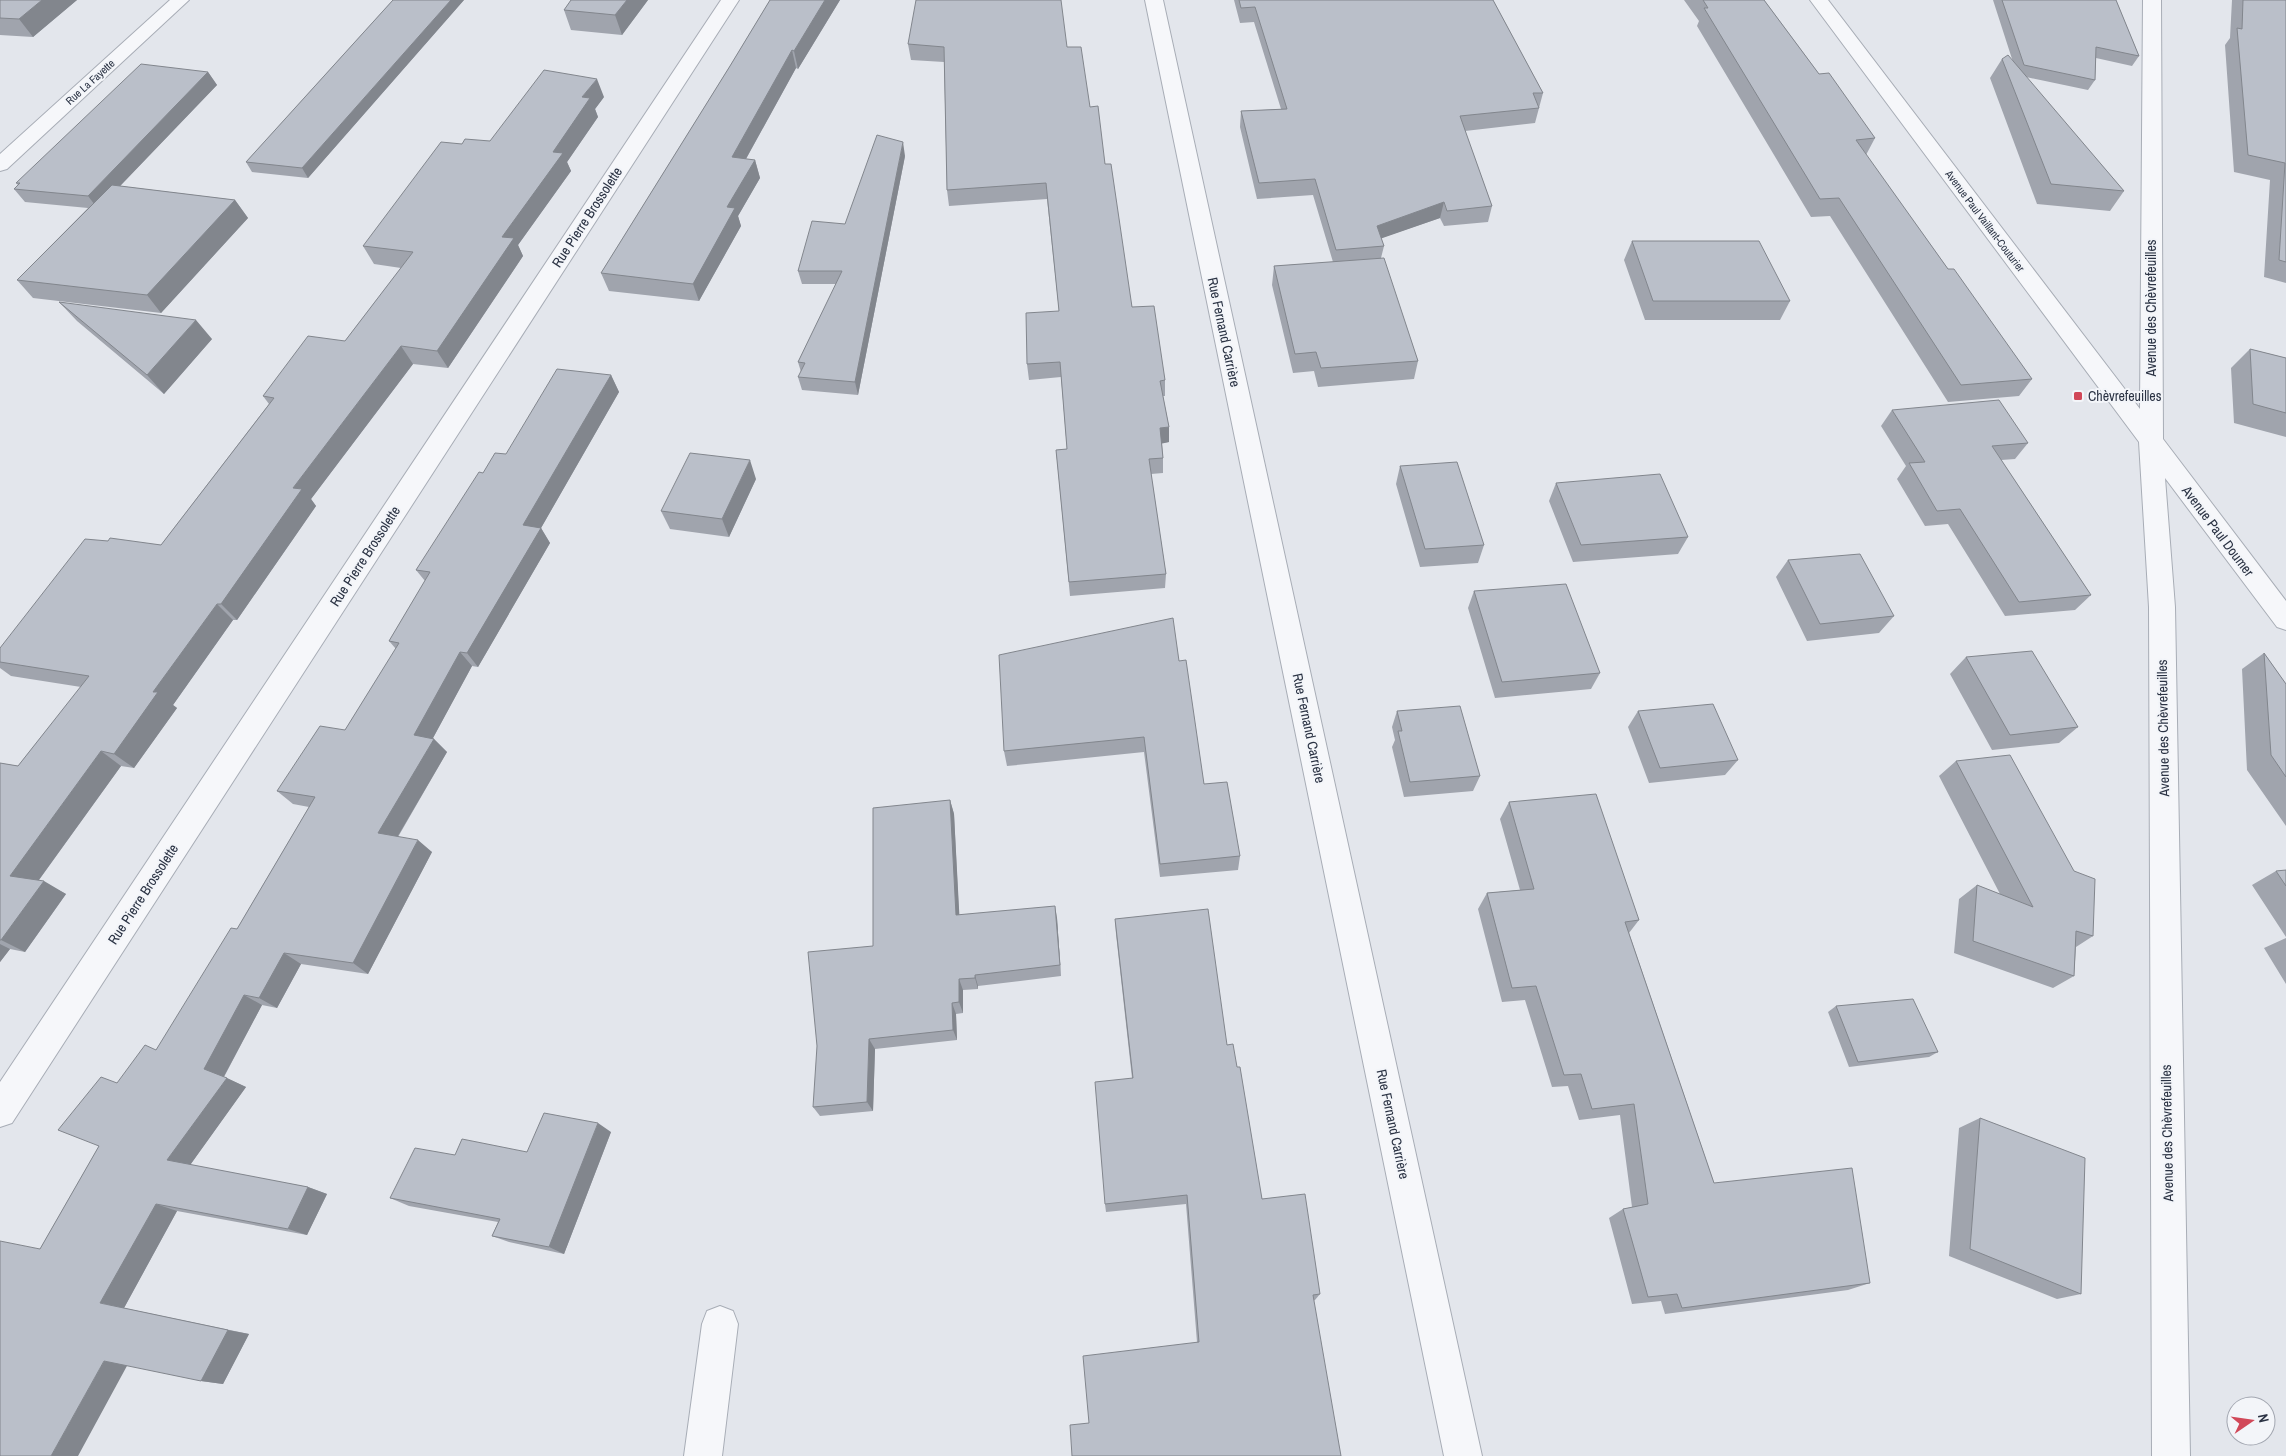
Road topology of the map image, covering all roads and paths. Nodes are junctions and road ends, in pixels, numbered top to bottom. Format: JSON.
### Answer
{"nodes":[{"id":1,"x":180,"y":0,"type":"edge"},
{"id":2,"x":730,"y":0,"type":"edge"},
{"id":3,"x":1154,"y":0,"type":"edge"},
{"id":4,"x":1819,"y":0,"type":"edge"},
{"id":5,"x":2152,"y":0,"type":"edge"},
{"id":6,"x":0,"y":165,"type":"edge"},
{"id":7,"x":2151,"y":442,"type":"junction"},
{"id":8,"x":2286,"y":620,"type":"edge"},
{"id":9,"x":0,"y":1111,"type":"edge"},
{"id":10,"x":720,"y":1324,"type":"dead end"},
{"id":11,"x":703,"y":1456,"type":"edge"},
{"id":12,"x":1463,"y":1456,"type":"edge"},
{"id":13,"x":2171,"y":1456,"type":"edge"}],
"edges":[{"from":1,"to":6,"type":"street","name":"Rue La Fayette"},
{"from":2,"to":9,"type":"street","name":"Rue Pierre Brossolette"},
{"from":3,"to":12,"type":"street","name":"Rue Fernand Carrière"},
{"from":4,"to":7,"type":"street","name":"Avenue Paul Vaillant-Couturier"},
{"from":5,"to":7,"type":"street","name":"Avenue des Chèvrefeuilles"},
{"from":7,"to":8,"type":"street","name":"Avenue Paul Doumer"},
{"from":7,"to":13,"type":"street","name":"Avenue des Chèvrefeuilles"},
{"from":10,"to":11,"type":"street"}]}
